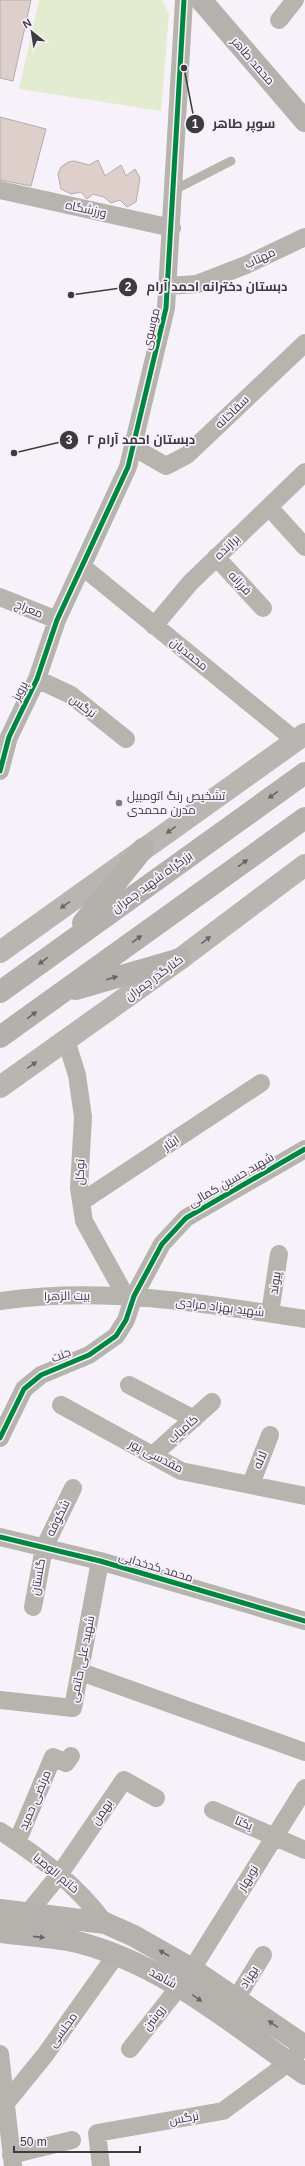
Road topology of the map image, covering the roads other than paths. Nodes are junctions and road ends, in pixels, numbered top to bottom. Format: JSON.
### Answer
{"nodes":[{"id":1,"x":184,"y":0,"type":"edge"},
{"id":2,"x":202,"y":0,"type":"edge"},
{"id":3,"x":295,"y":0,"type":"edge"},
{"id":4,"x":279,"y":20,"type":"dead end"},
{"id":5,"x":305,"y":121,"type":"edge"},
{"id":6,"x":231,"y":161,"type":"dead end"},
{"id":7,"x":0,"y":190,"type":"edge"},
{"id":8,"x":174,"y":190,"type":"junction"},
{"id":9,"x":172,"y":228,"type":"junction"},
{"id":10,"x":305,"y":237,"type":"edge"},
{"id":11,"x":168,"y":286,"type":"junction"},
{"id":12,"x":305,"y":343,"type":"edge"},
{"id":13,"x":132,"y":448,"type":"junction"},
{"id":14,"x":305,"y":472,"type":"edge"},
{"id":15,"x":268,"y":507,"type":"junction"},
{"id":16,"x":305,"y":547,"type":"edge"},
{"id":17,"x":216,"y":557,"type":"junction"},
{"id":18,"x":83,"y":567,"type":"junction"},
{"id":19,"x":0,"y":597,"type":"edge"},
{"id":20,"x":263,"y":608,"type":"dead end"},
{"id":21,"x":57,"y":620,"type":"junction"},
{"id":22,"x":154,"y":626,"type":"junction"},
{"id":23,"x":37,"y":680,"type":"junction"},
{"id":24,"x":300,"y":737,"type":"edge"},
{"id":25,"x":126,"y":739,"type":"dead end"},
{"id":26,"x":0,"y":771,"type":"edge"},
{"id":27,"x":305,"y":773,"type":"edge"},
{"id":28,"x":305,"y":818,"type":"edge"},
{"id":29,"x":143,"y":849,"type":"junction"},
{"id":30,"x":303,"y":870,"type":"edge"},
{"id":31,"x":63,"y":947,"type":"junction"},
{"id":32,"x":0,"y":952,"type":"edge"},
{"id":33,"x":180,"y":959,"type":"junction"},
{"id":34,"x":0,"y":992,"type":"edge"},
{"id":35,"x":62,"y":993,"type":"junction"},
{"id":36,"x":0,"y":1037,"type":"edge"},
{"id":37,"x":66,"y":1040,"type":"junction"},
{"id":38,"x":261,"y":1083,"type":"dead end"},
{"id":39,"x":0,"y":1087,"type":"edge"},
{"id":40,"x":305,"y":1149,"type":"edge"},
{"id":41,"x":81,"y":1202,"type":"junction"},
{"id":42,"x":279,"y":1254,"type":"dead end"},
{"id":43,"x":130,"y":1295,"type":"junction"},
{"id":44,"x":0,"y":1301,"type":"edge"},
{"id":45,"x":270,"y":1313,"type":"junction"},
{"id":46,"x":305,"y":1319,"type":"edge"},
{"id":47,"x":129,"y":1385,"type":"dead end"},
{"id":48,"x":212,"y":1402,"type":"dead end"},
{"id":49,"x":7,"y":1405,"type":"edge"},
{"id":50,"x":62,"y":1405,"type":"dead end"},
{"id":51,"x":194,"y":1419,"type":"junction"},
{"id":52,"x":270,"y":1435,"type":"dead end"},
{"id":53,"x":0,"y":1438,"type":"edge"},
{"id":54,"x":153,"y":1455,"type":"junction"},
{"id":55,"x":250,"y":1484,"type":"junction"},
{"id":56,"x":73,"y":1488,"type":"dead end"},
{"id":57,"x":305,"y":1496,"type":"edge"},
{"id":58,"x":0,"y":1537,"type":"edge"},
{"id":59,"x":44,"y":1548,"type":"junction"},
{"id":60,"x":100,"y":1561,"type":"junction"},
{"id":61,"x":33,"y":1607,"type":"dead end"},
{"id":62,"x":305,"y":1621,"type":"edge"},
{"id":63,"x":81,"y":1672,"type":"junction"},
{"id":64,"x":0,"y":1700,"type":"edge"},
{"id":65,"x":305,"y":1752,"type":"edge"},
{"id":66,"x":71,"y":1756,"type":"dead end"},
{"id":67,"x":305,"y":1788,"type":"edge"},
{"id":68,"x":156,"y":1798,"type":"dead end"},
{"id":69,"x":213,"y":1810,"type":"dead end"},
{"id":70,"x":0,"y":1831,"type":"edge"},
{"id":71,"x":275,"y":1836,"type":"junction"},
{"id":72,"x":17,"y":1842,"type":"junction"},
{"id":73,"x":305,"y":1850,"type":"edge"},
{"id":74,"x":59,"y":1875,"type":"junction"},
{"id":75,"x":0,"y":1910,"type":"edge"},
{"id":76,"x":28,"y":1913,"type":"junction"},
{"id":77,"x":105,"y":1923,"type":"junction"},
{"id":78,"x":0,"y":1932,"type":"edge"},
{"id":79,"x":116,"y":1955,"type":"junction"},
{"id":80,"x":263,"y":1955,"type":"dead end"},
{"id":81,"x":192,"y":1969,"type":"junction"},
{"id":82,"x":179,"y":1987,"type":"junction"},
{"id":83,"x":236,"y":1998,"type":"junction"},
{"id":84,"x":305,"y":2045,"type":"edge"},
{"id":85,"x":130,"y":2049,"type":"dead end"},
{"id":86,"x":0,"y":2054,"type":"edge"},
{"id":87,"x":297,"y":2069,"type":"edge"},
{"id":88,"x":6,"y":2103,"type":"junction"},
{"id":89,"x":72,"y":2140,"type":"dead end"},
{"id":90,"x":12,"y":2160,"type":"edge"},
{"id":91,"x":101,"y":2166,"type":"edge"}],
"edges":[{"from":1,"to":8,"type":"street","name":"موسوی"},
{"from":2,"to":5,"type":"main road","name":"محمد طاهر"},
{"from":3,"to":4,"type":"street"},
{"from":6,"to":8,"type":"lane"},
{"from":7,"to":9,"type":"street","name":"ورزشگاه"},
{"from":8,"to":9,"type":"street","name":"موسوی"},
{"from":9,"to":11,"type":"street","name":"موسوی"},
{"from":10,"to":11,"type":"street","name":"مهتاب"},
{"from":11,"to":13,"type":"street","name":"موسوی"},
{"from":12,"to":13,"type":"street","name":"سقاخانه"},
{"from":13,"to":18,"type":"street","name":"موسوی"},
{"from":14,"to":15,"type":"street","name":"برازنده"},
{"from":15,"to":16,"type":"street"},
{"from":15,"to":17,"type":"street","name":"برازنده"},
{"from":17,"to":20,"type":"street","name":"فرزانه"},
{"from":17,"to":22,"type":"street","name":"برازنده"},
{"from":18,"to":21,"type":"street","name":"موسوی"},
{"from":18,"to":22,"type":"street","name":"محمدیان"},
{"from":19,"to":21,"type":"street","name":"معراج"},
{"from":21,"to":23,"type":"street","name":"پرویز"},
{"from":22,"to":24,"type":"street","name":"محمدیان"},
{"from":23,"to":25,"type":"street","name":"نرگس"},
{"from":23,"to":26,"type":"street","name":"پرویز"},
{"from":24,"to":29,"type":"main road","one_way":true},
{"from":27,"to":31,"type":"highway","name":"بزرگراه شهید چمران","one_way":true},
{"from":35,"to":28,"type":"highway","one_way":true},
{"from":29,"to":31,"type":"highway"},
{"from":29,"to":32,"type":"main road","one_way":true},
{"from":33,"to":30,"type":"main road","name":"کنارگذر چمران","one_way":true},
{"from":31,"to":34,"type":"highway","name":"بزرگراه شهید چمران","one_way":true},
{"from":35,"to":33,"type":"highway","one_way":true},
{"from":33,"to":37,"type":"main road","name":"کنارگذر چمران"},
{"from":36,"to":35,"type":"highway","one_way":true},
{"from":39,"to":37,"type":"main road","name":"کنارگذر چمران","one_way":true},
{"from":37,"to":41,"type":"street","name":"توکل"},
{"from":38,"to":41,"type":"street","name":"ایثار"},
{"from":40,"to":43,"type":"street","name":"شهید حسین کمالی"},
{"from":41,"to":43,"type":"street","name":"توکل"},
{"from":42,"to":45,"type":"street","name":"پیوند"},
{"from":43,"to":44,"type":"street","name":"بیت الزهرا"},
{"from":43,"to":45,"type":"street","name":"شهید بهزاد مرادی"},
{"from":43,"to":49,"type":"street","name":"جنت"},
{"from":45,"to":46,"type":"street","name":"شهید بهزاد مرادی"},
{"from":47,"to":51,"type":"street"},
{"from":48,"to":51,"type":"street","name":"کامیاب"},
{"from":49,"to":53,"type":"street","name":"جنت"},
{"from":50,"to":54,"type":"street","name":"مقدسی پور"},
{"from":51,"to":54,"type":"street","name":"کامیاب"},
{"from":52,"to":55,"type":"street","name":"لاله"},
{"from":54,"to":55,"type":"street","name":"مقدسی پور"},
{"from":55,"to":57,"type":"street","name":"مقدسی پور"},
{"from":56,"to":59,"type":"street","name":"شکوفه"},
{"from":58,"to":59,"type":"street","name":"محمد کدخدایی"},
{"from":59,"to":60,"type":"street","name":"محمد کدخدایی"},
{"from":59,"to":61,"type":"street","name":"گلستان"},
{"from":60,"to":62,"type":"street","name":"محمد کدخدایی"},
{"from":60,"to":63,"type":"street","name":"شهید علی حاتمی"},
{"from":63,"to":64,"type":"street","name":"شهید علی حاتمی"},
{"from":63,"to":65,"type":"street"},
{"from":66,"to":72,"type":"street","name":"مرتضی حمید"},
{"from":67,"to":71,"type":"street","name":"نوبهار"},
{"from":68,"to":74,"type":"street","name":"بهمن"},
{"from":69,"to":71,"type":"street","name":"یکتا"},
{"from":70,"to":72,"type":"street","name":"خاتم الوصیا"},
{"from":71,"to":73,"type":"street","name":"یکتا"},
{"from":71,"to":81,"type":"street","name":"نوبهار"},
{"from":72,"to":74,"type":"street","name":"خاتم الوصیا"},
{"from":74,"to":76,"type":"street"},
{"from":74,"to":77,"type":"street","name":"خاتم الوصیا"},
{"from":75,"to":76,"type":"main road","name":"شاهد"},
{"from":76,"to":77,"type":"main road","name":"شاهد"},
{"from":81,"to":77,"type":"main road","name":"شاهد","one_way":true},
{"from":78,"to":79,"type":"main road","name":"شاهد","one_way":true},
{"from":79,"to":82,"type":"main road","name":"شاهد"},
{"from":79,"to":88,"type":"street","name":"مجلسی"},
{"from":80,"to":83,"type":"street","name":"بهزاد"},
{"from":81,"to":83,"type":"main road","name":"شاهد"},
{"from":82,"to":85,"type":"street","name":"روشن"},
{"from":82,"to":87,"type":"main road","name":"شاهد","one_way":true},
{"from":84,"to":83,"type":"main road","name":"شاهد","one_way":true},
{"from":84,"to":87,"type":"street"},
{"from":86,"to":88,"type":"street"},
{"from":87,"to":91,"type":"street","name":"نرگس"},
{"from":88,"to":90,"type":"street"},
{"from":89,"to":90,"type":"street"}]}
